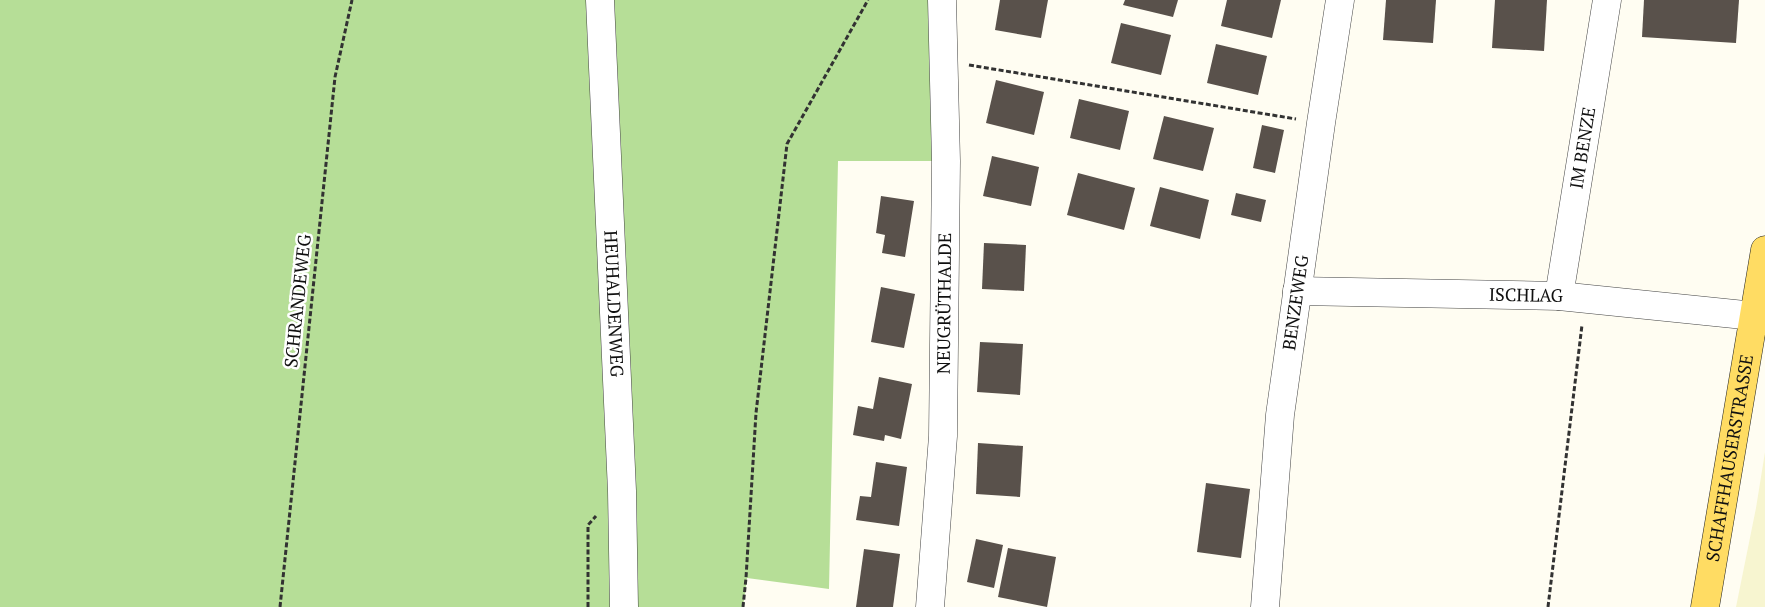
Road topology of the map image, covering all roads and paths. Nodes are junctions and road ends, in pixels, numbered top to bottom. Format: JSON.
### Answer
{"nodes":[{"id":1,"x":352,"y":0,"type":"edge"},
{"id":2,"x":600,"y":0,"type":"edge"},
{"id":3,"x":868,"y":0,"type":"edge"},
{"id":4,"x":942,"y":0,"type":"edge"},
{"id":5,"x":1340,"y":0,"type":"edge"},
{"id":6,"x":1607,"y":0,"type":"edge"},
{"id":7,"x":944,"y":61,"type":"junction"},
{"id":8,"x":1321,"y":123,"type":"junction"},
{"id":9,"x":1765,"y":250,"type":"edge"},
{"id":10,"x":1297,"y":291,"type":"junction"},
{"id":11,"x":1559,"y":296,"type":"junction"},
{"id":12,"x":1586,"y":298,"type":"junction"},
{"id":13,"x":1754,"y":316,"type":"junction"},
{"id":14,"x":280,"y":607,"type":"edge"},
{"id":15,"x":624,"y":607,"type":"edge"},
{"id":16,"x":743,"y":607,"type":"edge"},
{"id":17,"x":930,"y":607,"type":"edge"},
{"id":18,"x":1265,"y":607,"type":"edge"},
{"id":19,"x":1548,"y":607,"type":"edge"},
{"id":20,"x":1705,"y":607,"type":"edge"}],
"edges":[{"from":1,"to":14,"type":"path","name":"SCHRANDEWEG"},
{"from":2,"to":15,"type":"street","name":"HEUHALDENWEG"},
{"from":3,"to":16,"type":"path"},
{"from":4,"to":7,"type":"street","name":"NEUGRÜTHALDE"},
{"from":5,"to":8,"type":"street","name":"BENZEWEG"},
{"from":6,"to":11,"type":"street","name":"IM BENZE"},
{"from":7,"to":8,"type":"path"},
{"from":7,"to":17,"type":"street","name":"NEUGRÜTHALDE"},
{"from":8,"to":10,"type":"street","name":"BENZEWEG"},
{"from":9,"to":13,"type":"main road","name":"SCHAFFHAUSERSTRASSE"},
{"from":10,"to":11,"type":"street","name":"ISCHLAG"},
{"from":10,"to":18,"type":"street","name":"BENZEWEG"},
{"from":11,"to":12,"type":"street","name":"ISCHLAG"},
{"from":12,"to":13,"type":"street","name":"ISCHLAG"},
{"from":12,"to":19,"type":"path"},
{"from":13,"to":20,"type":"main road","name":"SCHAFFHAUSERSTRASSE"}]}
